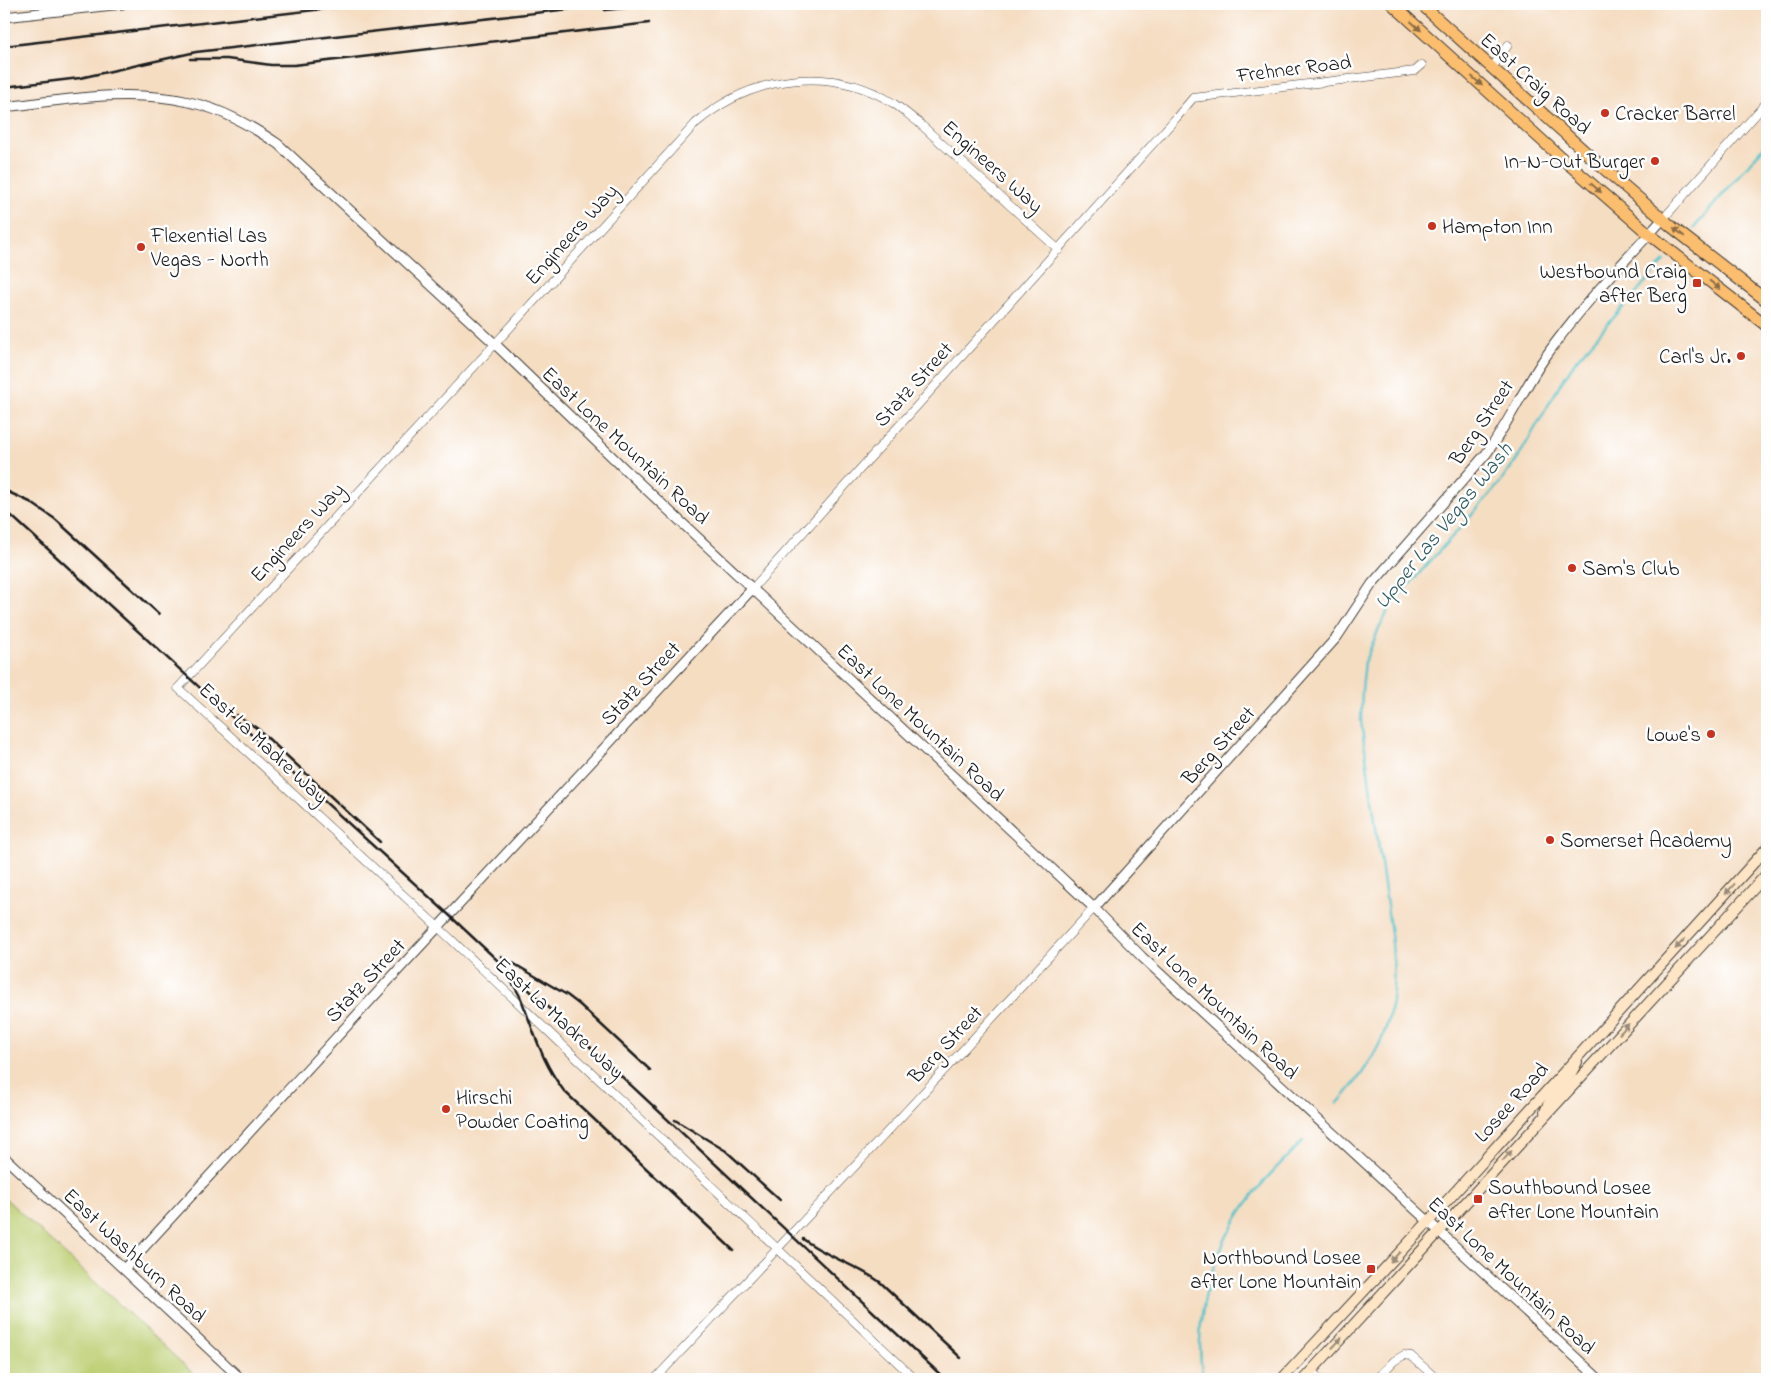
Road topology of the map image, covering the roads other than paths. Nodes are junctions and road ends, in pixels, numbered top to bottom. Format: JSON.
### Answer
{"nodes":[{"id":1,"x":122,"y":4,"type":"edge"},
{"id":2,"x":1392,"y":4,"type":"edge"},
{"id":3,"x":1420,"y":4,"type":"edge"},
{"id":4,"x":4,"y":17,"type":"edge"},
{"id":5,"x":1508,"y":45,"type":"dead end"},
{"id":6,"x":1422,"y":65,"type":"dead end"},
{"id":7,"x":1492,"y":68,"type":"junction"},
{"id":8,"x":1767,"y":102,"type":"edge"},
{"id":9,"x":4,"y":107,"type":"edge"},
{"id":10,"x":1177,"y":117,"type":"joint"},
{"id":11,"x":1663,"y":219,"type":"junction"},
{"id":12,"x":1649,"y":234,"type":"junction"},
{"id":13,"x":1059,"y":250,"type":"junction"},
{"id":14,"x":1767,"y":301,"type":"edge"},
{"id":15,"x":1767,"y":326,"type":"edge"},
{"id":16,"x":495,"y":344,"type":"junction"},
{"id":17,"x":753,"y":588,"type":"junction"},
{"id":18,"x":178,"y":688,"type":"joint"},
{"id":19,"x":1767,"y":848,"type":"edge"},
{"id":20,"x":1767,"y":874,"type":"edge"},
{"id":21,"x":1094,"y":908,"type":"junction"},
{"id":22,"x":438,"y":927,"type":"junction"},
{"id":23,"x":1618,"y":1011,"type":"junction"},
{"id":24,"x":1579,"y":1054,"type":"junction"},
{"id":25,"x":1588,"y":1068,"type":"junction"},
{"id":26,"x":1542,"y":1118,"type":"junction"},
{"id":27,"x":4,"y":1157,"type":"edge"},
{"id":28,"x":1428,"y":1222,"type":"junction"},
{"id":29,"x":1439,"y":1231,"type":"junction"},
{"id":30,"x":778,"y":1248,"type":"junction"},
{"id":31,"x":124,"y":1269,"type":"junction"},
{"id":32,"x":1311,"y":1371,"type":"junction"},
{"id":33,"x":241,"y":1379,"type":"edge"},
{"id":34,"x":655,"y":1379,"type":"edge"},
{"id":35,"x":915,"y":1379,"type":"edge"},
{"id":36,"x":1282,"y":1379,"type":"edge"},
{"id":37,"x":1304,"y":1379,"type":"edge"},
{"id":38,"x":1320,"y":1379,"type":"edge"},
{"id":39,"x":1377,"y":1379,"type":"edge"},
{"id":40,"x":1437,"y":1379,"type":"edge"},
{"id":41,"x":1599,"y":1379,"type":"edge"}],
"edges":[{"from":1,"to":4,"type":"street"},
{"from":2,"to":12,"type":"main road","name":"East Craig Road","one_way":true},
{"from":3,"to":7,"type":"main road","name":"East Craig Road"},
{"from":5,"to":7,"type":"street"},
{"from":6,"to":10,"type":"street","name":"Frehner Road"},
{"from":7,"to":11,"type":"main road","name":"East Craig Road"},
{"from":8,"to":11,"type":"street","name":"Berg Street"},
{"from":9,"to":16,"type":"street","name":"East Lone Mountain Road"},
{"from":10,"to":13,"type":"street","name":"Statz Street"},
{"from":11,"to":12,"type":"street","name":"Berg Street"},
{"from":14,"to":11,"type":"main road","name":"East Craig Road","one_way":true},
{"from":12,"to":15,"type":"main road","name":"East Craig Road","one_way":true},
{"from":12,"to":21,"type":"street","name":"Berg Street"},
{"from":13,"to":16,"type":"street","name":"Engineers Way"},
{"from":13,"to":17,"type":"street","name":"Statz Street"},
{"from":16,"to":17,"type":"street","name":"East Lone Mountain Road"},
{"from":16,"to":18,"type":"street","name":"Engineers Way"},
{"from":17,"to":21,"type":"street","name":"East Lone Mountain Road"},
{"from":17,"to":22,"type":"street","name":"Statz Street"},
{"from":18,"to":22,"type":"street","name":"East La Madre Way"},
{"from":19,"to":23,"type":"main road","name":"Losee Road","one_way":true},
{"from":25,"to":20,"type":"main road","name":"Losee Road","one_way":true},
{"from":21,"to":28,"type":"street","name":"East Lone Mountain Road"},
{"from":21,"to":30,"type":"street","name":"Berg Street"},
{"from":22,"to":30,"type":"street","name":"East La Madre Way"},
{"from":22,"to":31,"type":"street","name":"Statz Street"},
{"from":23,"to":24,"type":"main road","name":"Losee Road"},
{"from":23,"to":25,"type":"main road"},
{"from":24,"to":26,"type":"main road"},
{"from":24,"to":28,"type":"main road","name":"Losee Road"},
{"from":25,"to":26,"type":"main road","name":"Losee Road"},
{"from":29,"to":26,"type":"main road","name":"Losee Road","one_way":true},
{"from":27,"to":31,"type":"street","name":"East Washburn Road"},
{"from":28,"to":29,"type":"street","name":"East Lone Mountain Road"},
{"from":28,"to":36,"type":"main road","name":"Losee Road","one_way":true},
{"from":32,"to":29,"type":"main road","name":"Losee Road","one_way":true},
{"from":29,"to":41,"type":"street","name":"East Lone Mountain Road"},
{"from":30,"to":34,"type":"street","name":"Berg Street"},
{"from":30,"to":35,"type":"street","name":"East La Madre Way"},
{"from":31,"to":33,"type":"street","name":"East Washburn Road"},
{"from":32,"to":37,"type":"main road","name":"Losee Road"},
{"from":32,"to":38,"type":"street"},
{"from":39,"to":40,"type":"street"}]}
